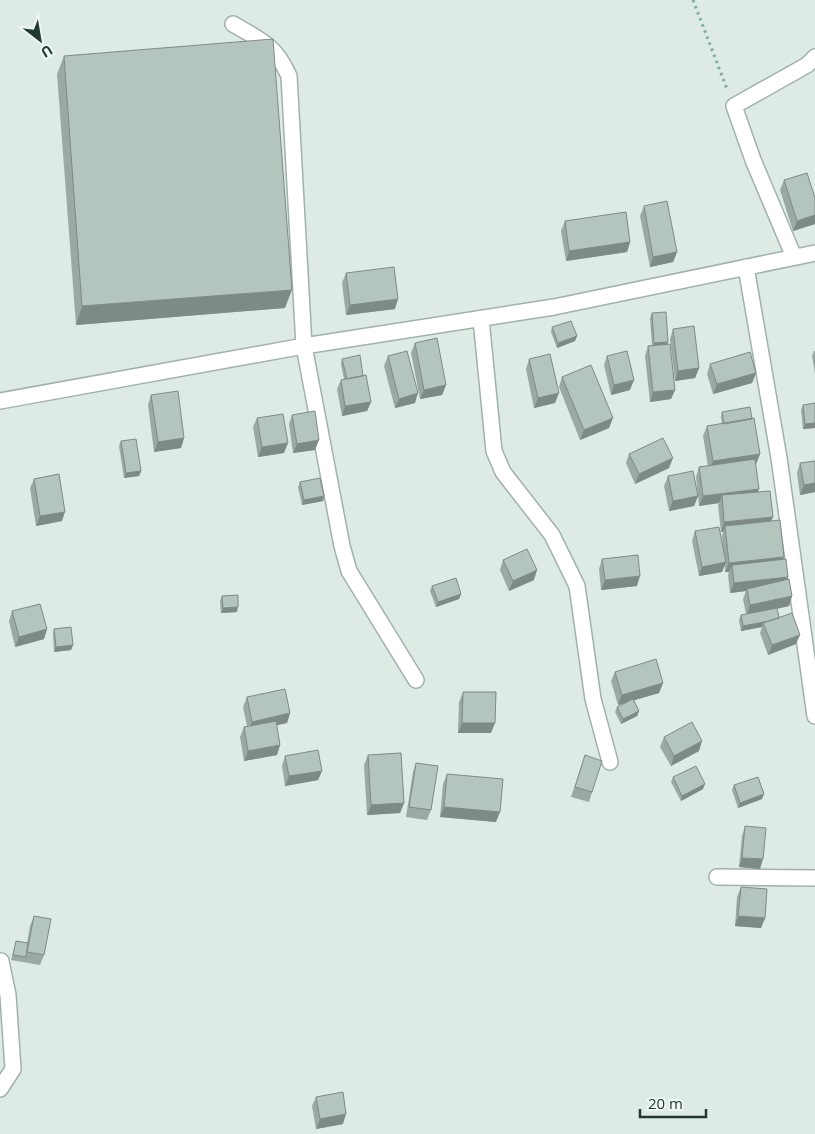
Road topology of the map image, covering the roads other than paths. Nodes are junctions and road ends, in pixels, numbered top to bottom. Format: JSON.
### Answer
{"nodes":[{"id":1,"x":233,"y":24,"type":"dead end"},
{"id":2,"x":815,"y":58,"type":"edge"},
{"id":3,"x":815,"y":253,"type":"edge"},
{"id":4,"x":794,"y":257,"type":"junction"},
{"id":5,"x":746,"y":267,"type":"junction"},
{"id":6,"x":481,"y":319,"type":"junction"},
{"id":7,"x":304,"y":346,"type":"junction"},
{"id":8,"x":0,"y":401,"type":"edge"},
{"id":9,"x":416,"y":680,"type":"dead end"},
{"id":10,"x":815,"y":716,"type":"edge"},
{"id":11,"x":610,"y":762,"type":"dead end"},
{"id":12,"x":717,"y":876,"type":"dead end"},
{"id":13,"x":815,"y":878,"type":"edge"},
{"id":14,"x":1,"y":961,"type":"edge"},
{"id":15,"x":0,"y":1089,"type":"edge"}],
"edges":[{"from":1,"to":7,"type":"street"},
{"from":2,"to":4,"type":"street"},
{"from":3,"to":4,"type":"street"},
{"from":4,"to":5,"type":"street"},
{"from":5,"to":6,"type":"street"},
{"from":5,"to":10,"type":"street"},
{"from":6,"to":7,"type":"street"},
{"from":6,"to":11,"type":"street"},
{"from":7,"to":8,"type":"street"},
{"from":7,"to":9,"type":"street"},
{"from":12,"to":13,"type":"street"},
{"from":14,"to":15,"type":"street"}]}
